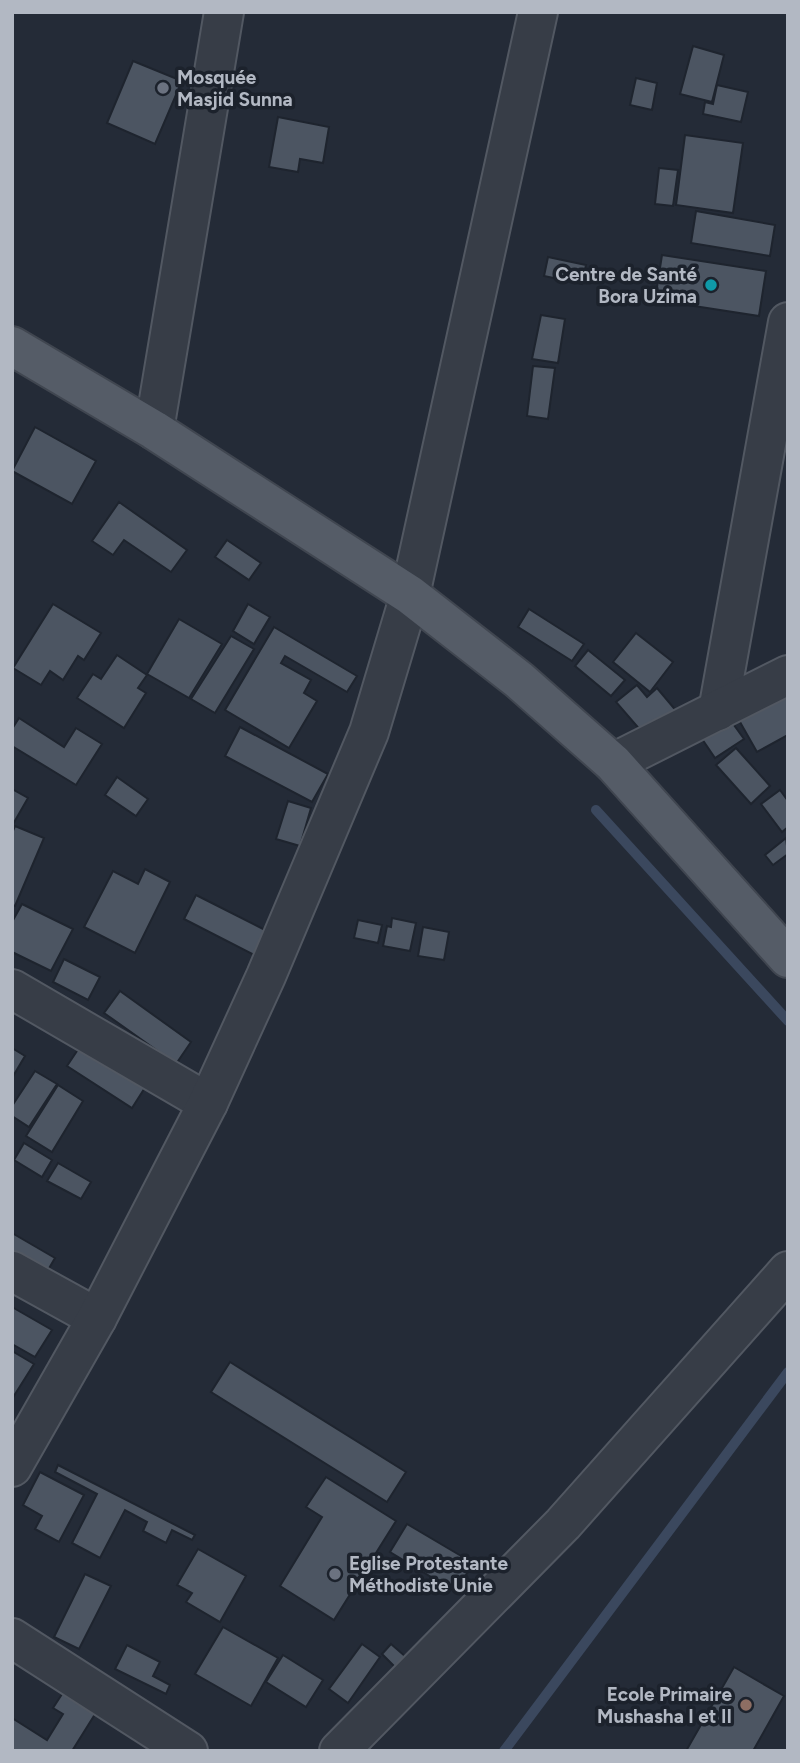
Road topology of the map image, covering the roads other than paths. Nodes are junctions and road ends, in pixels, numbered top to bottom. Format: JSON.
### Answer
{"nodes":[{"id":1,"x":224,"y":12,"type":"edge"},
{"id":2,"x":538,"y":12,"type":"edge"},
{"id":3,"x":788,"y":322,"type":"edge"},
{"id":4,"x":12,"y":346,"type":"edge"},
{"id":5,"x":154,"y":430,"type":"junction"},
{"id":6,"x":410,"y":595,"type":"junction"},
{"id":7,"x":788,"y":675,"type":"edge"},
{"id":8,"x":718,"y":711,"type":"junction"},
{"id":9,"x":613,"y":763,"type":"junction"},
{"id":10,"x":788,"y":958,"type":"edge"},
{"id":11,"x":12,"y":989,"type":"edge"},
{"id":12,"x":208,"y":1103,"type":"junction"},
{"id":13,"x":12,"y":1271,"type":"edge"},
{"id":14,"x":788,"y":1271,"type":"edge"},
{"id":15,"x":97,"y":1318,"type":"junction"},
{"id":16,"x":12,"y":1467,"type":"edge"},
{"id":17,"x":12,"y":1638,"type":"edge"},
{"id":18,"x":188,"y":1751,"type":"edge"},
{"id":19,"x":339,"y":1751,"type":"edge"}],
"edges":[{"from":1,"to":5,"type":"street"},
{"from":2,"to":6,"type":"street"},
{"from":3,"to":8,"type":"street"},
{"from":4,"to":5,"type":"main road"},
{"from":5,"to":6,"type":"main road"},
{"from":6,"to":9,"type":"main road"},
{"from":6,"to":12,"type":"street"},
{"from":7,"to":8,"type":"street"},
{"from":8,"to":9,"type":"street"},
{"from":9,"to":10,"type":"main road"},
{"from":11,"to":12,"type":"street"},
{"from":12,"to":15,"type":"street"},
{"from":13,"to":15,"type":"street"},
{"from":14,"to":19,"type":"street"},
{"from":15,"to":16,"type":"street"},
{"from":17,"to":18,"type":"street"}]}
